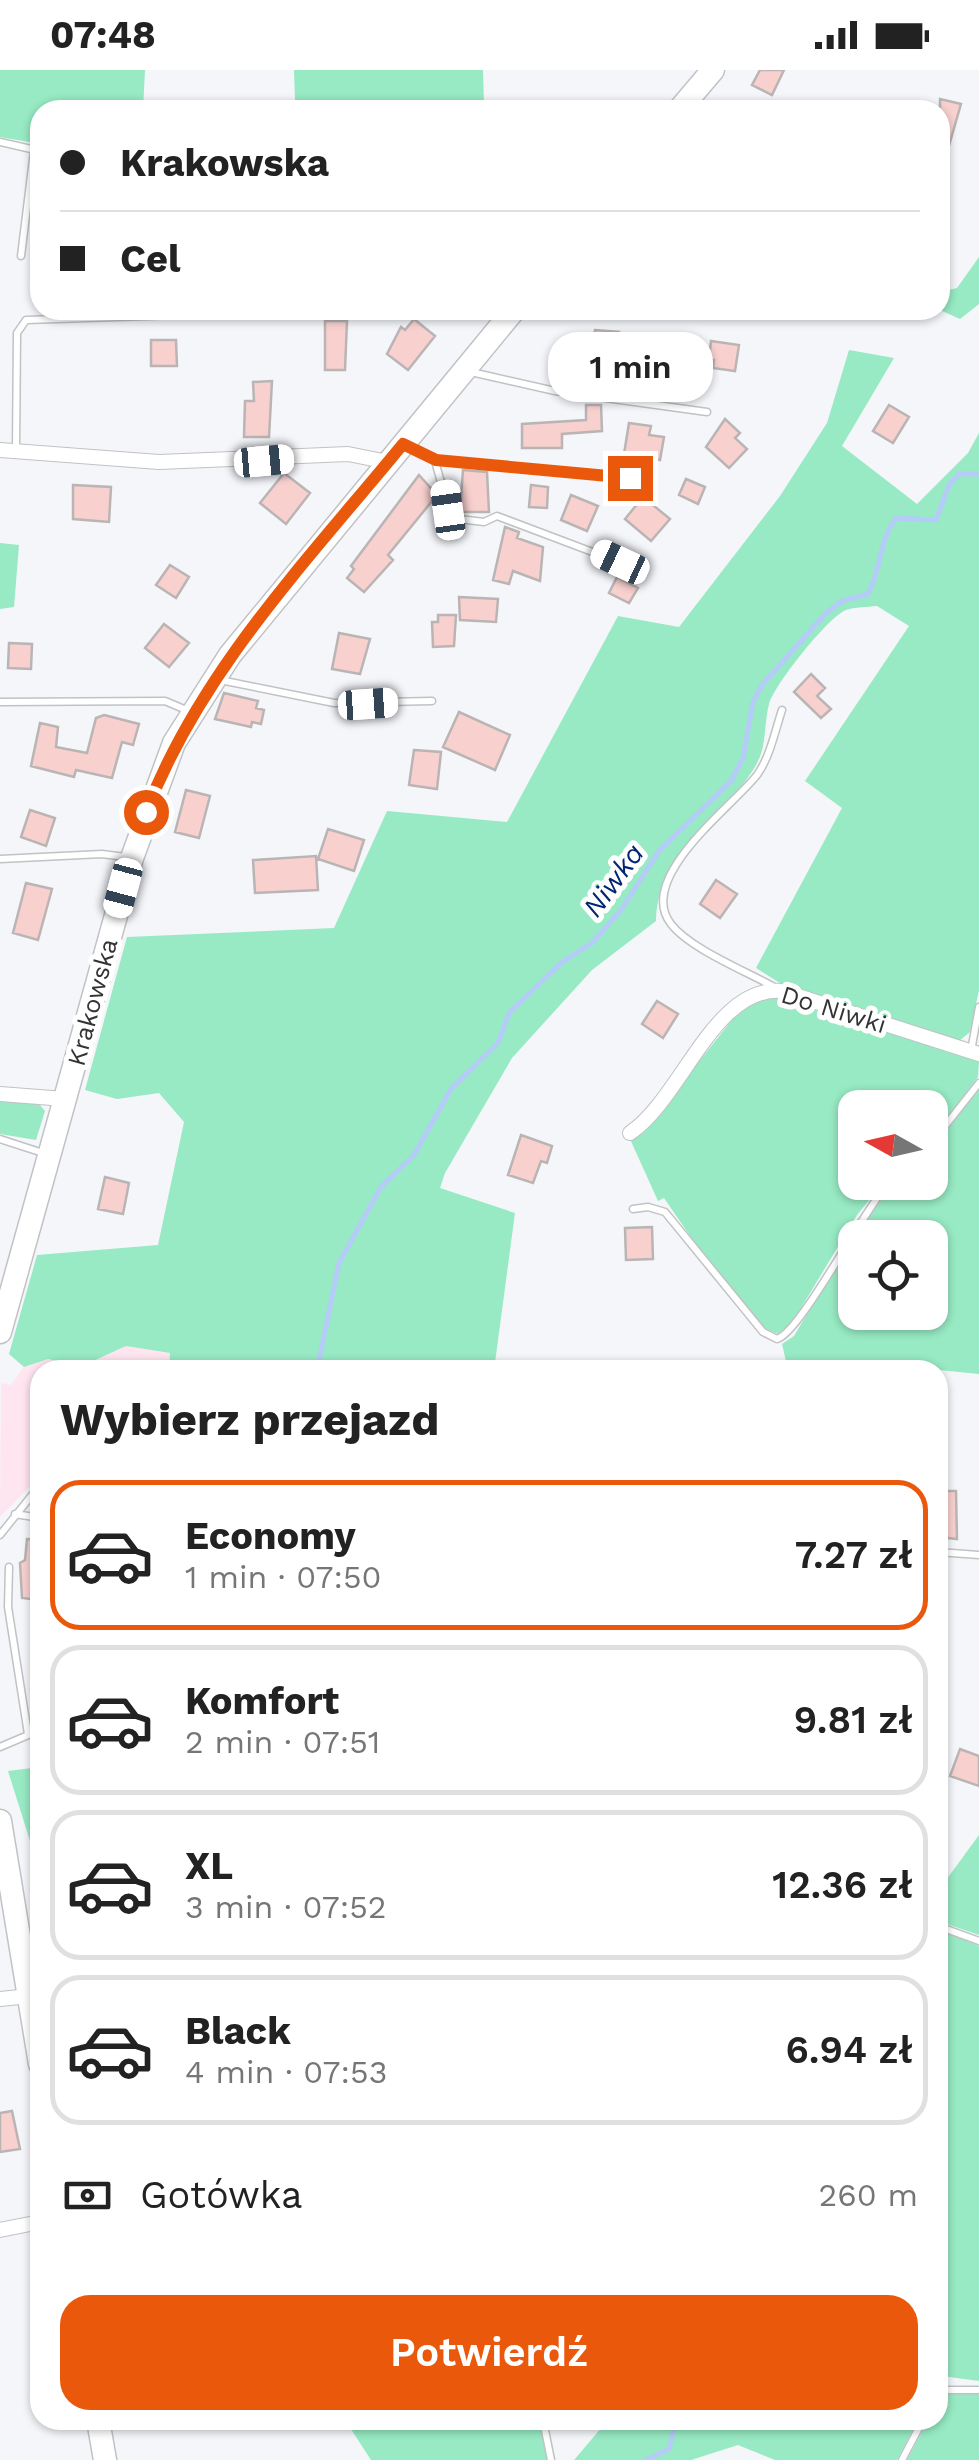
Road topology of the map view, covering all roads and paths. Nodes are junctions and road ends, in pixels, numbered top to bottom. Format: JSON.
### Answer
{"nodes":[{"id":1,"x":713,"y":70,"type":"edge"},
{"id":2,"x":688,"y":100,"type":"edge"},
{"id":3,"x":0,"y":142,"type":"edge"},
{"id":4,"x":30,"y":149,"type":"edge"},
{"id":5,"x":30,"y":197,"type":"edge"},
{"id":6,"x":21,"y":256,"type":"dead end"},
{"id":7,"x":30,"y":320,"type":"edge"},
{"id":8,"x":506,"y":320,"type":"edge"},
{"id":9,"x":465,"y":368,"type":"junction"},
{"id":10,"x":708,"y":412,"type":"dead end"},
{"id":11,"x":8,"y":451,"type":"edge"},
{"id":12,"x":396,"y":453,"type":"junction"},
{"id":13,"x":436,"y":460,"type":"junction"},
{"id":14,"x":630,"y":478,"type":"dead end"},
{"id":15,"x":620,"y":562,"type":"dead end"},
{"id":16,"x":214,"y":677,"type":"junction"},
{"id":17,"x":432,"y":700,"type":"dead end"},
{"id":18,"x":0,"y":702,"type":"edge"},
{"id":19,"x":782,"y":710,"type":"dead end"},
{"id":20,"x":192,"y":712,"type":"junction"},
{"id":21,"x":132,"y":858,"type":"junction"},
{"id":22,"x":0,"y":860,"type":"edge"},
{"id":23,"x":782,"y":991,"type":"junction"},
{"id":24,"x":979,"y":1008,"type":"edge"},
{"id":25,"x":975,"y":1053,"type":"edge"},
{"id":26,"x":979,"y":1083,"type":"edge"},
{"id":27,"x":0,"y":1094,"type":"edge"},
{"id":28,"x":65,"y":1099,"type":"junction"},
{"id":29,"x":948,"y":1122,"type":"edge"},
{"id":30,"x":630,"y":1133,"type":"dead end"},
{"id":31,"x":0,"y":1139,"type":"edge"},
{"id":32,"x":49,"y":1155,"type":"junction"},
{"id":33,"x":875,"y":1200,"type":"edge"},
{"id":34,"x":633,"y":1209,"type":"dead end"},
{"id":35,"x":0,"y":1332,"type":"edge"},
{"id":36,"x":30,"y":1496,"type":"edge"},
{"id":37,"x":14,"y":1514,"type":"junction"},
{"id":38,"x":30,"y":1516,"type":"edge"},
{"id":39,"x":0,"y":1535,"type":"edge"},
{"id":40,"x":948,"y":1553,"type":"edge"},
{"id":41,"x":979,"y":1555,"type":"edge"},
{"id":42,"x":9,"y":1568,"type":"dead end"},
{"id":43,"x":28,"y":1734,"type":"joint"},
{"id":44,"x":0,"y":1747,"type":"edge"},
{"id":45,"x":0,"y":1822,"type":"edge"},
{"id":46,"x":948,"y":1929,"type":"edge"},
{"id":47,"x":979,"y":1940,"type":"edge"},
{"id":48,"x":30,"y":1975,"type":"edge"},
{"id":49,"x":30,"y":1995,"type":"edge"},
{"id":50,"x":0,"y":1999,"type":"edge"},
{"id":51,"x":30,"y":2224,"type":"edge"},
{"id":52,"x":0,"y":2230,"type":"edge"},
{"id":53,"x":948,"y":2390,"type":"edge"},
{"id":54,"x":979,"y":2390,"type":"edge"},
{"id":55,"x":100,"y":2430,"type":"edge"},
{"id":56,"x":545,"y":2430,"type":"edge"},
{"id":57,"x":917,"y":2430,"type":"edge"},
{"id":58,"x":105,"y":2460,"type":"edge"},
{"id":59,"x":551,"y":2460,"type":"edge"},
{"id":60,"x":902,"y":2460,"type":"edge"}],
"edges":[{"from":1,"to":2,"type":"main road"},
{"from":3,"to":4,"type":"lane"},
{"from":5,"to":6,"type":"lane"},
{"from":7,"to":11,"type":"lane"},
{"from":8,"to":9,"type":"main road","name":"Krakowska"},
{"from":9,"to":10,"type":"lane"},
{"from":9,"to":12,"type":"main road","name":"Krakowska"},
{"from":11,"to":12,"type":"street"},
{"from":12,"to":13,"type":"lane"},
{"from":12,"to":16,"type":"main road","name":"Krakowska"},
{"from":13,"to":14,"type":"lane"},
{"from":13,"to":15,"type":"lane"},
{"from":16,"to":17,"type":"lane"},
{"from":16,"to":20,"type":"main road","name":"Krakowska"},
{"from":18,"to":20,"type":"lane"},
{"from":19,"to":23,"type":"lane"},
{"from":20,"to":21,"type":"main road","name":"Krakowska"},
{"from":21,"to":22,"type":"lane"},
{"from":21,"to":28,"type":"main road","name":"Krakowska"},
{"from":23,"to":25,"type":"street","name":"Do Niwki"},
{"from":23,"to":30,"type":"street","name":"Do Niwki"},
{"from":24,"to":25,"type":"lane"},
{"from":26,"to":29,"type":"lane"},
{"from":27,"to":28,"type":"street"},
{"from":28,"to":32,"type":"main road","name":"Krakowska"},
{"from":31,"to":32,"type":"lane"},
{"from":32,"to":35,"type":"main road","name":"Krakowska"},
{"from":33,"to":34,"type":"lane"},
{"from":36,"to":37,"type":"lane"},
{"from":37,"to":38,"type":"lane"},
{"from":37,"to":39,"type":"lane"},
{"from":40,"to":41,"type":"lane"},
{"from":42,"to":43,"type":"lane"},
{"from":43,"to":44,"type":"lane"},
{"from":45,"to":48,"type":"main road"},
{"from":46,"to":47,"type":"lane"},
{"from":49,"to":50,"type":"street"},
{"from":51,"to":52,"type":"street"},
{"from":53,"to":54,"type":"lane"},
{"from":55,"to":58,"type":"main road"},
{"from":56,"to":59,"type":"lane"},
{"from":57,"to":60,"type":"lane"}]}
